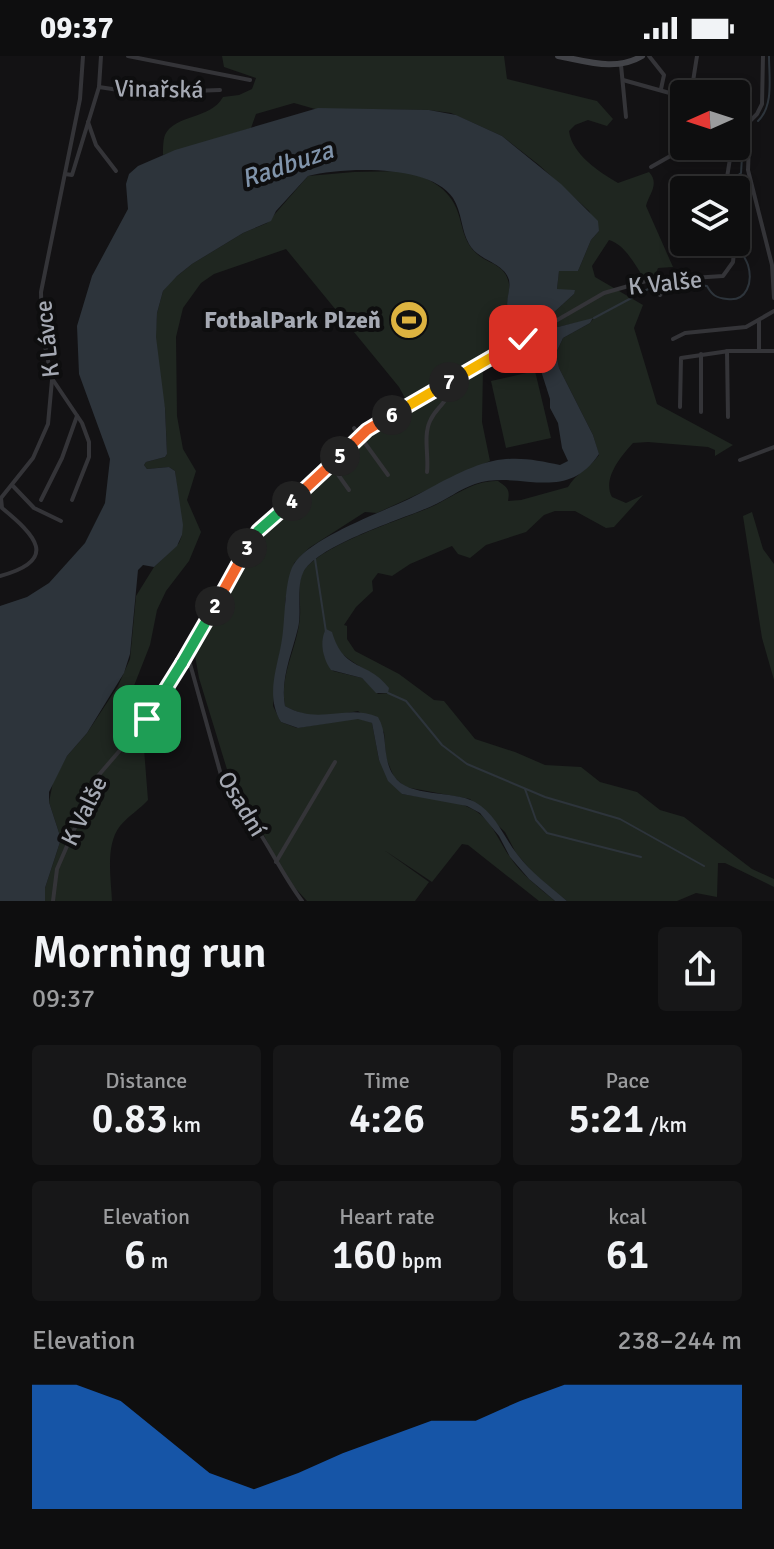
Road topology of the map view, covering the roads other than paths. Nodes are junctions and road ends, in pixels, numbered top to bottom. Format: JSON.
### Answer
{"nodes":[{"id":1,"x":83,"y":56,"type":"edge"},
{"id":2,"x":101,"y":56,"type":"edge"},
{"id":3,"x":128,"y":56,"type":"edge"},
{"id":4,"x":558,"y":56,"type":"edge"},
{"id":5,"x":642,"y":56,"type":"edge"},
{"id":6,"x":649,"y":56,"type":"edge"},
{"id":7,"x":697,"y":56,"type":"edge"},
{"id":8,"x":763,"y":56,"type":"edge"},
{"id":9,"x":588,"y":59,"type":"edge"},
{"id":10,"x":621,"y":65,"type":"junction"},
{"id":11,"x":250,"y":80,"type":"dead end"},
{"id":12,"x":623,"y":80,"type":"junction"},
{"id":13,"x":693,"y":80,"type":"edge"},
{"id":14,"x":99,"y":87,"type":"junction"},
{"id":15,"x":661,"y":89,"type":"junction"},
{"id":16,"x":220,"y":90,"type":"dead end"},
{"id":17,"x":670,"y":92,"type":"edge"},
{"id":18,"x":626,"y":117,"type":"dead end"},
{"id":19,"x":750,"y":119,"type":"edge"},
{"id":20,"x":88,"y":122,"type":"junction"},
{"id":21,"x":670,"y":156,"type":"edge"},
{"id":22,"x":748,"y":160,"type":"edge"},
{"id":23,"x":651,"y":167,"type":"dead end"},
{"id":24,"x":116,"y":171,"type":"dead end"},
{"id":25,"x":65,"y":174,"type":"junction"},
{"id":26,"x":734,"y":256,"type":"edge"},
{"id":27,"x":672,"y":278,"type":"junction"},
{"id":28,"x":660,"y":295,"type":"dead end"},
{"id":29,"x":774,"y":298,"type":"edge"},
{"id":30,"x":774,"y":311,"type":"edge"},
{"id":31,"x":759,"y":320,"type":"junction"},
{"id":32,"x":673,"y":339,"type":"dead end"},
{"id":33,"x":727,"y":351,"type":"junction"},
{"id":34,"x":759,"y":351,"type":"junction"},
{"id":35,"x":774,"y":351,"type":"edge"},
{"id":36,"x":701,"y":354,"type":"junction"},
{"id":37,"x":52,"y":380,"type":"junction"},
{"id":38,"x":449,"y":382,"type":"junction"},
{"id":39,"x":680,"y":407,"type":"dead end"},
{"id":40,"x":701,"y":412,"type":"dead end"},
{"id":41,"x":77,"y":416,"type":"junction"},
{"id":42,"x":728,"y":417,"type":"dead end"},
{"id":43,"x":354,"y":428,"type":"dead end"},
{"id":44,"x":361,"y":435,"type":"junction"},
{"id":45,"x":774,"y":447,"type":"edge"},
{"id":46,"x":740,"y":460,"type":"dead end"},
{"id":47,"x":331,"y":465,"type":"junction"},
{"id":48,"x":427,"y":472,"type":"dead end"},
{"id":49,"x":388,"y":475,"type":"dead end"},
{"id":50,"x":13,"y":486,"type":"junction"},
{"id":51,"x":349,"y":490,"type":"dead end"},
{"id":52,"x":41,"y":500,"type":"dead end"},
{"id":53,"x":72,"y":500,"type":"dead end"},
{"id":54,"x":61,"y":521,"type":"dead end"},
{"id":55,"x":0,"y":576,"type":"edge"},
{"id":56,"x":187,"y":653,"type":"junction"},
{"id":57,"x":335,"y":762,"type":"dead end"},
{"id":58,"x":276,"y":862,"type":"junction"},
{"id":59,"x":53,"y":901,"type":"edge"},
{"id":60,"x":302,"y":901,"type":"edge"}],
"edges":[{"from":1,"to":25,"type":"street","name":"K Lávce"},
{"from":2,"to":14,"type":"street"},
{"from":3,"to":11,"type":"street"},
{"from":4,"to":9,"type":"main road"},
{"from":5,"to":10,"type":"main road"},
{"from":6,"to":15,"type":"street"},
{"from":7,"to":13,"type":"street"},
{"from":8,"to":19,"type":"street"},
{"from":9,"to":10,"type":"main road"},
{"from":10,"to":12,"type":"street"},
{"from":12,"to":15,"type":"street"},
{"from":12,"to":18,"type":"street"},
{"from":14,"to":16,"type":"street","name":"Vinařská"},
{"from":14,"to":20,"type":"street"},
{"from":15,"to":17,"type":"street"},
{"from":20,"to":24,"type":"street"},
{"from":20,"to":25,"type":"street"},
{"from":21,"to":23,"type":"street"},
{"from":22,"to":29,"type":"street"},
{"from":25,"to":37,"type":"street","name":"K Lávce"},
{"from":26,"to":27,"type":"street","name":"K Valše"},
{"from":27,"to":28,"type":"street"},
{"from":27,"to":38,"type":"street","name":"K Valše"},
{"from":30,"to":31,"type":"street"},
{"from":31,"to":32,"type":"street"},
{"from":31,"to":34,"type":"street"},
{"from":33,"to":34,"type":"street"},
{"from":33,"to":36,"type":"street"},
{"from":33,"to":42,"type":"street"},
{"from":34,"to":35,"type":"street"},
{"from":36,"to":39,"type":"street"},
{"from":36,"to":40,"type":"street"},
{"from":37,"to":41,"type":"street"},
{"from":37,"to":50,"type":"street","name":"K Lávce"},
{"from":38,"to":44,"type":"street","name":"K Valše"},
{"from":38,"to":48,"type":"street"},
{"from":41,"to":52,"type":"street"},
{"from":41,"to":53,"type":"street"},
{"from":43,"to":44,"type":"street"},
{"from":44,"to":47,"type":"street","name":"K Valše"},
{"from":44,"to":49,"type":"street"},
{"from":45,"to":46,"type":"street"},
{"from":47,"to":51,"type":"street"},
{"from":47,"to":56,"type":"street","name":"K Valše"},
{"from":50,"to":54,"type":"street"},
{"from":50,"to":55,"type":"street"},
{"from":56,"to":58,"type":"street","name":"Osadní"},
{"from":56,"to":59,"type":"street","name":"K Valše"},
{"from":57,"to":58,"type":"street"},
{"from":58,"to":60,"type":"street","name":"Osadní"}]}
